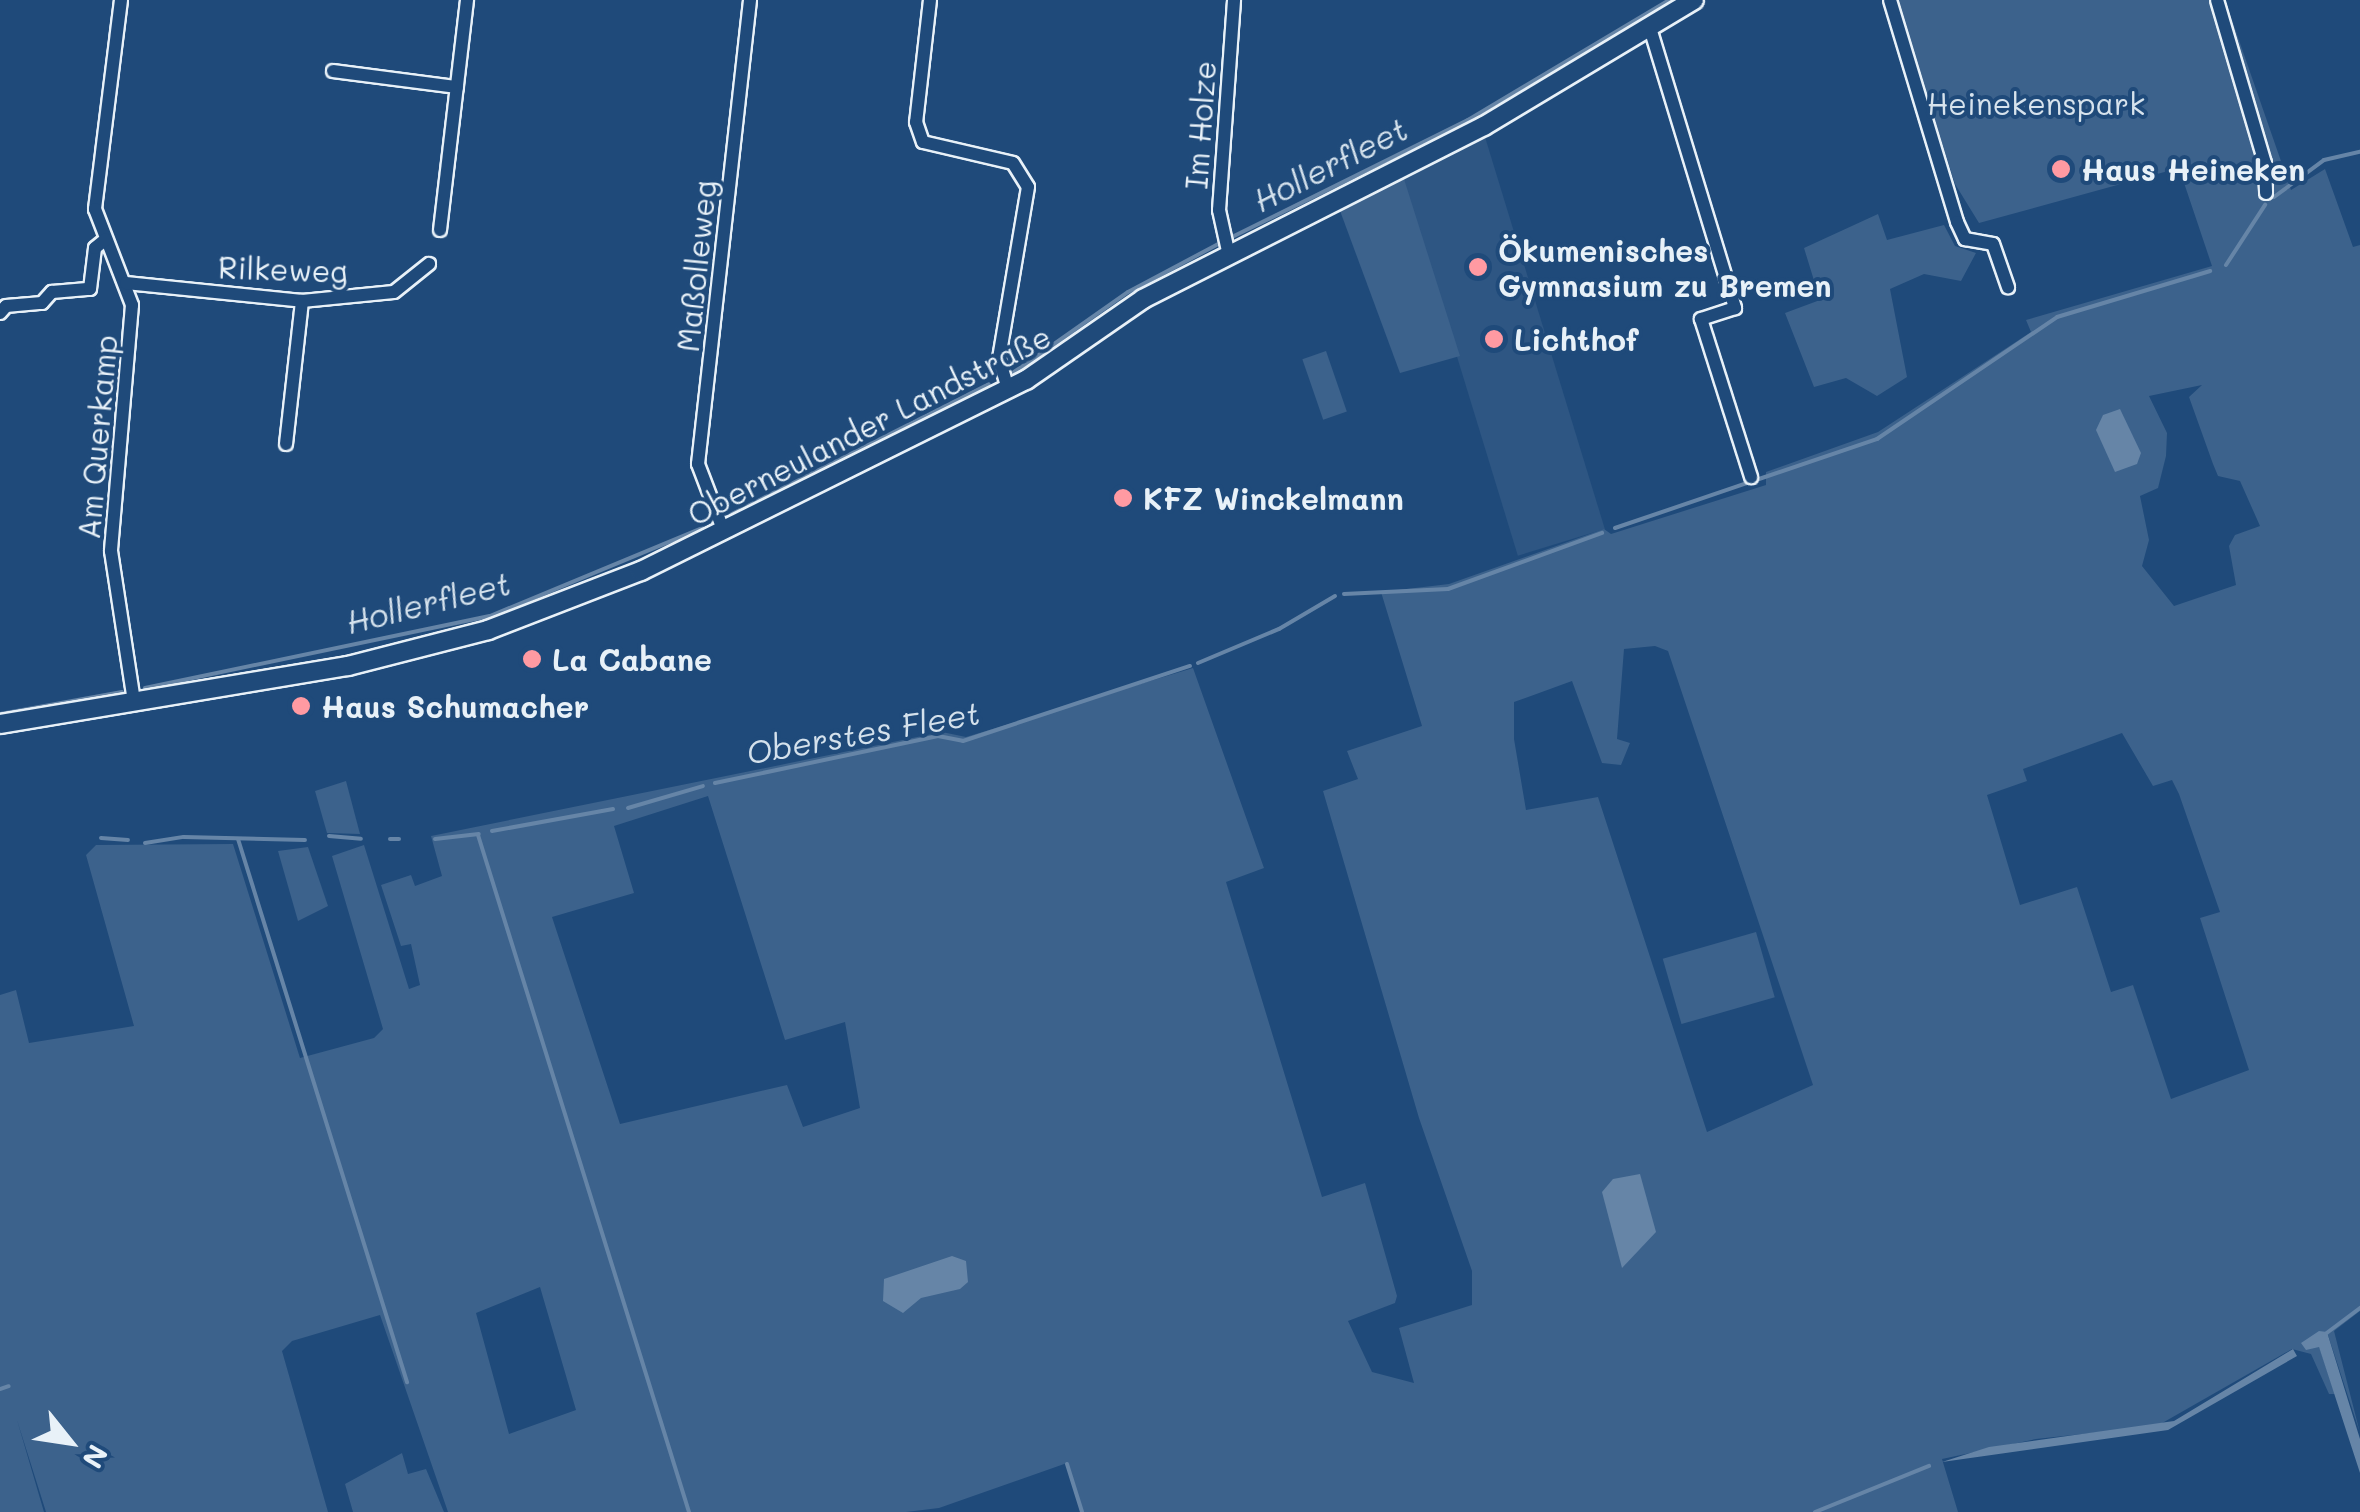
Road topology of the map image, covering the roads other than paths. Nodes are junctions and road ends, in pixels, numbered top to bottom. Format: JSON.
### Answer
{"nodes":[{"id":1,"x":121,"y":0,"type":"edge"},
{"id":2,"x":467,"y":0,"type":"edge"},
{"id":3,"x":750,"y":0,"type":"edge"},
{"id":4,"x":930,"y":0,"type":"edge"},
{"id":5,"x":1234,"y":0,"type":"edge"},
{"id":6,"x":1694,"y":0,"type":"edge"},
{"id":7,"x":1890,"y":0,"type":"edge"},
{"id":8,"x":2217,"y":0,"type":"edge"},
{"id":9,"x":1650,"y":28,"type":"junction"},
{"id":10,"x":333,"y":71,"type":"dead end"},
{"id":11,"x":457,"y":87,"type":"junction"},
{"id":12,"x":2266,"y":192,"type":"dead end"},
{"id":13,"x":440,"y":230,"type":"dead end"},
{"id":14,"x":106,"y":239,"type":"junction"},
{"id":15,"x":1224,"y":244,"type":"junction"},
{"id":16,"x":429,"y":264,"type":"dead end"},
{"id":17,"x":126,"y":283,"type":"junction"},
{"id":18,"x":2008,"y":287,"type":"dead end"},
{"id":19,"x":302,"y":301,"type":"junction"},
{"id":20,"x":0,"y":314,"type":"edge"},
{"id":21,"x":1008,"y":389,"type":"junction"},
{"id":22,"x":286,"y":444,"type":"dead end"},
{"id":23,"x":1751,"y":477,"type":"dead end"},
{"id":24,"x":724,"y":532,"type":"junction"},
{"id":25,"x":134,"y":702,"type":"junction"},
{"id":26,"x":0,"y":724,"type":"edge"}],
"edges":[{"from":1,"to":14,"type":"street","name":"Am Querkamp"},
{"from":2,"to":11,"type":"street"},
{"from":3,"to":24,"type":"street","name":"Maßolleweg"},
{"from":4,"to":21,"type":"street"},
{"from":5,"to":15,"type":"street","name":"Im Holze"},
{"from":6,"to":9,"type":"street","name":"Oberneulander Landstraße"},
{"from":7,"to":18,"type":"street"},
{"from":8,"to":12,"type":"street"},
{"from":9,"to":15,"type":"street","name":"Oberneulander Landstraße"},
{"from":9,"to":23,"type":"street"},
{"from":10,"to":11,"type":"street"},
{"from":11,"to":13,"type":"street"},
{"from":14,"to":17,"type":"street","name":"Am Querkamp"},
{"from":14,"to":20,"type":"street","name":"Am Querkamp"},
{"from":15,"to":21,"type":"street","name":"Oberneulander Landstraße"},
{"from":16,"to":19,"type":"street","name":"Rilkeweg"},
{"from":17,"to":19,"type":"street","name":"Rilkeweg"},
{"from":17,"to":25,"type":"street","name":"Am Querkamp"},
{"from":19,"to":22,"type":"street"},
{"from":21,"to":24,"type":"street","name":"Oberneulander Landstraße"},
{"from":24,"to":25,"type":"street","name":"Oberneulander Landstraße"},
{"from":25,"to":26,"type":"street","name":"Oberneulander Landstraße"}]}
